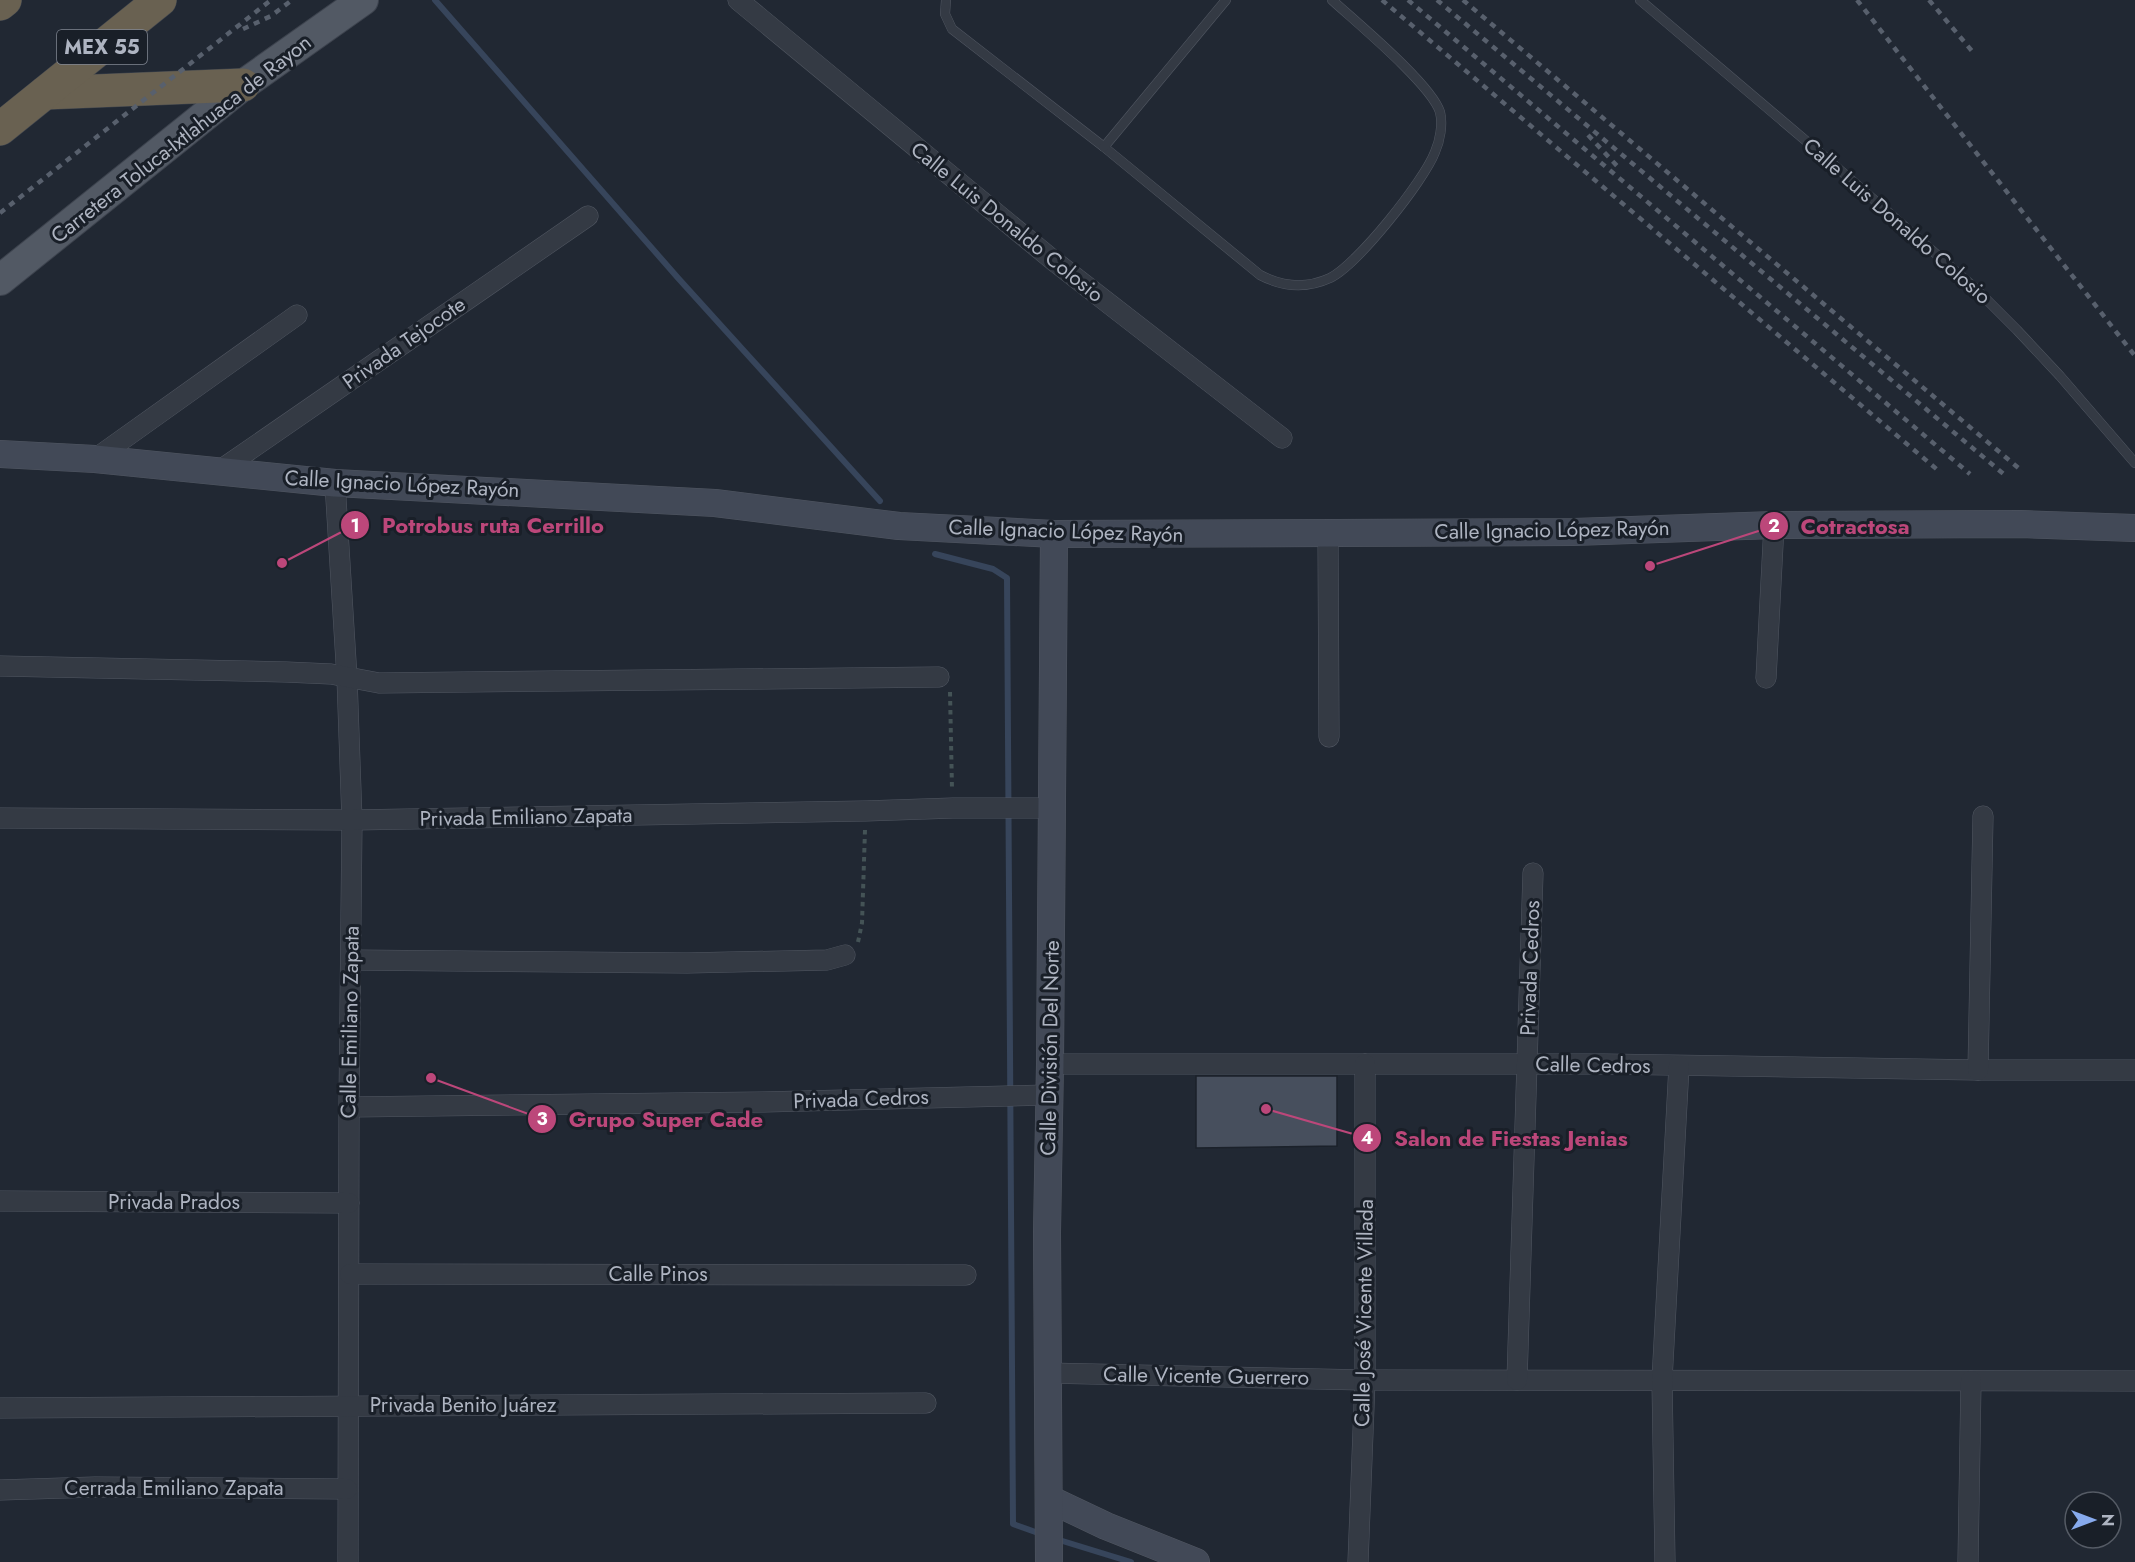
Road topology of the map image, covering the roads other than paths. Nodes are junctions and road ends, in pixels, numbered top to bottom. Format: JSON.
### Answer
{"nodes":[{"id":1,"x":5,"y":0,"type":"edge"},
{"id":2,"x":160,"y":0,"type":"edge"},
{"id":3,"x":363,"y":0,"type":"edge"},
{"id":4,"x":738,"y":0,"type":"edge"},
{"id":5,"x":946,"y":0,"type":"edge"},
{"id":6,"x":1226,"y":0,"type":"edge"},
{"id":7,"x":1332,"y":0,"type":"edge"},
{"id":8,"x":1640,"y":0,"type":"edge"},
{"id":9,"x":0,"y":4,"type":"edge"},
{"id":10,"x":243,"y":85,"type":"junction"},
{"id":11,"x":45,"y":93,"type":"junction"},
{"id":12,"x":0,"y":129,"type":"edge"},
{"id":13,"x":1104,"y":147,"type":"junction"},
{"id":14,"x":588,"y":216,"type":"dead end"},
{"id":15,"x":0,"y":280,"type":"edge"},
{"id":16,"x":297,"y":315,"type":"dead end"},
{"id":17,"x":1282,"y":438,"type":"dead end"},
{"id":18,"x":0,"y":454,"type":"edge"},
{"id":19,"x":95,"y":459,"type":"junction"},
{"id":20,"x":2135,"y":463,"type":"edge"},
{"id":21,"x":219,"y":471,"type":"junction"},
{"id":22,"x":335,"y":483,"type":"junction"},
{"id":23,"x":1774,"y":525,"type":"junction"},
{"id":24,"x":2135,"y":528,"type":"edge"},
{"id":25,"x":1054,"y":534,"type":"junction"},
{"id":26,"x":1328,"y":534,"type":"junction"},
{"id":27,"x":0,"y":666,"type":"edge"},
{"id":28,"x":939,"y":677,"type":"road end"},
{"id":29,"x":347,"y":678,"type":"junction"},
{"id":30,"x":1766,"y":678,"type":"dead end"},
{"id":31,"x":1329,"y":737,"type":"dead end"},
{"id":32,"x":1040,"y":808,"type":"junction"},
{"id":33,"x":1983,"y":816,"type":"dead end"},
{"id":34,"x":0,"y":818,"type":"edge"},
{"id":35,"x":352,"y":820,"type":"junction"},
{"id":36,"x":1533,"y":873,"type":"dead end"},
{"id":37,"x":845,"y":955,"type":"road end"},
{"id":38,"x":351,"y":960,"type":"junction"},
{"id":39,"x":1050,"y":1064,"type":"junction"},
{"id":40,"x":1365,"y":1064,"type":"junction"},
{"id":41,"x":1527,"y":1064,"type":"junction"},
{"id":42,"x":1679,"y":1066,"type":"junction"},
{"id":43,"x":1978,"y":1070,"type":"junction"},
{"id":44,"x":2135,"y":1070,"type":"edge"},
{"id":45,"x":1040,"y":1095,"type":"junction"},
{"id":46,"x":349,"y":1107,"type":"junction"},
{"id":47,"x":0,"y":1201,"type":"edge"},
{"id":48,"x":349,"y":1203,"type":"junction"},
{"id":49,"x":350,"y":1274,"type":"junction"},
{"id":50,"x":966,"y":1275,"type":"dead end"},
{"id":51,"x":1047,"y":1373,"type":"junction"},
{"id":52,"x":1365,"y":1380,"type":"junction"},
{"id":53,"x":1517,"y":1380,"type":"junction"},
{"id":54,"x":1662,"y":1380,"type":"junction"},
{"id":55,"x":1971,"y":1381,"type":"junction"},
{"id":56,"x":2135,"y":1381,"type":"edge"},
{"id":57,"x":926,"y":1403,"type":"dead end"},
{"id":58,"x":348,"y":1405,"type":"junction"},
{"id":59,"x":0,"y":1408,"type":"edge"},
{"id":60,"x":347,"y":1489,"type":"junction"},
{"id":61,"x":0,"y":1490,"type":"edge"},
{"id":62,"x":1049,"y":1510,"type":"junction"},
{"id":63,"x":1049,"y":1555,"type":"edge"},
{"id":64,"x":348,"y":1562,"type":"edge"},
{"id":65,"x":1196,"y":1562,"type":"edge"},
{"id":66,"x":1358,"y":1562,"type":"edge"},
{"id":67,"x":1665,"y":1562,"type":"edge"},
{"id":68,"x":1968,"y":1562,"type":"edge"}],
"edges":[{"from":1,"to":9,"type":"highway"},
{"from":2,"to":11,"type":"highway","number":"MEX 55"},
{"from":3,"to":10,"type":"main road","name":"Carretera Toluca-Ixtlahuaca de Rayon"},
{"from":4,"to":17,"type":"street","name":"Calle Luis Donaldo Colosio"},
{"from":5,"to":13,"type":"lane"},
{"from":6,"to":13,"type":"lane"},
{"from":7,"to":13,"type":"lane"},
{"from":8,"to":20,"type":"lane","name":"Calle Luis Donaldo Colosio"},
{"from":10,"to":11,"type":"highway"},
{"from":10,"to":15,"type":"main road","name":"Carretera Toluca-Ixtlahuaca de Rayon"},
{"from":11,"to":12,"type":"highway","number":"MEX 55"},
{"from":14,"to":21,"type":"street","name":"Privada Tejocote"},
{"from":16,"to":19,"type":"street"},
{"from":18,"to":19,"type":"main road","name":"Calle Ignacio López Rayón"},
{"from":19,"to":21,"type":"main road","name":"Calle Ignacio López Rayón"},
{"from":21,"to":22,"type":"main road","name":"Calle Ignacio López Rayón"},
{"from":22,"to":25,"type":"main road","name":"Calle Ignacio López Rayón"},
{"from":22,"to":29,"type":"street","name":"Calle Emiliano Zapata"},
{"from":23,"to":24,"type":"main road","name":"Calle Ignacio López Rayón"},
{"from":23,"to":26,"type":"main road","name":"Calle Ignacio López Rayón"},
{"from":23,"to":30,"type":"street"},
{"from":25,"to":26,"type":"main road","name":"Calle Ignacio López Rayón"},
{"from":25,"to":32,"type":"main road","name":"Calle División Del Norte"},
{"from":26,"to":31,"type":"street"},
{"from":27,"to":29,"type":"street"},
{"from":28,"to":29,"type":"street"},
{"from":29,"to":35,"type":"street","name":"Calle Emiliano Zapata"},
{"from":32,"to":35,"type":"street","name":"Privada Emiliano Zapata"},
{"from":32,"to":39,"type":"main road","name":"Calle División Del Norte"},
{"from":33,"to":43,"type":"street"},
{"from":34,"to":35,"type":"street","name":"Privada Emiliano Zapata"},
{"from":35,"to":38,"type":"street","name":"Calle Emiliano Zapata"},
{"from":36,"to":41,"type":"street","name":"Privada Cedros"},
{"from":37,"to":38,"type":"street"},
{"from":38,"to":46,"type":"street","name":"Calle Emiliano Zapata"},
{"from":39,"to":40,"type":"street","name":"Calle Cedros"},
{"from":39,"to":45,"type":"main road","name":"Calle División Del Norte"},
{"from":40,"to":41,"type":"street","name":"Calle Cedros"},
{"from":40,"to":52,"type":"street","name":"Calle José Vicente Villada"},
{"from":41,"to":42,"type":"street","name":"Calle Cedros"},
{"from":41,"to":53,"type":"street","name":"Privada Cedros"},
{"from":42,"to":43,"type":"street","name":"Calle Cedros"},
{"from":42,"to":54,"type":"street"},
{"from":43,"to":44,"type":"street","name":"Calle Cedros"},
{"from":45,"to":46,"type":"street","name":"Privada Cedros"},
{"from":45,"to":51,"type":"main road","name":"Calle División Del Norte"},
{"from":46,"to":48,"type":"street","name":"Calle Emiliano Zapata"},
{"from":47,"to":48,"type":"street","name":"Privada Prados"},
{"from":48,"to":49,"type":"street","name":"Calle Emiliano Zapata"},
{"from":49,"to":50,"type":"street","name":"Calle Pinos"},
{"from":49,"to":58,"type":"street","name":"Calle Emiliano Zapata"},
{"from":51,"to":52,"type":"street","name":"Calle Vicente Guerrero"},
{"from":51,"to":62,"type":"main road","name":"Calle División Del Norte"},
{"from":52,"to":53,"type":"street","name":"Calle Vicente Guerrero"},
{"from":52,"to":66,"type":"street","name":"Calle José Vicente Villada"},
{"from":53,"to":54,"type":"street","name":"Calle Vicente Guerrero"},
{"from":54,"to":55,"type":"street","name":"Calle Vicente Guerrero"},
{"from":54,"to":67,"type":"street"},
{"from":55,"to":56,"type":"street","name":"Calle Vicente Guerrero"},
{"from":55,"to":68,"type":"street"},
{"from":57,"to":58,"type":"street","name":"Privada Benito Juárez"},
{"from":58,"to":59,"type":"street","name":"Privada Benito Juárez"},
{"from":58,"to":60,"type":"street","name":"Calle Emiliano Zapata"},
{"from":60,"to":61,"type":"street","name":"Cerrada Emiliano Zapata"},
{"from":60,"to":64,"type":"street","name":"Calle Emiliano Zapata"},
{"from":62,"to":63,"type":"main road","name":"Calle División Del Norte"},
{"from":62,"to":65,"type":"main road"}]}
